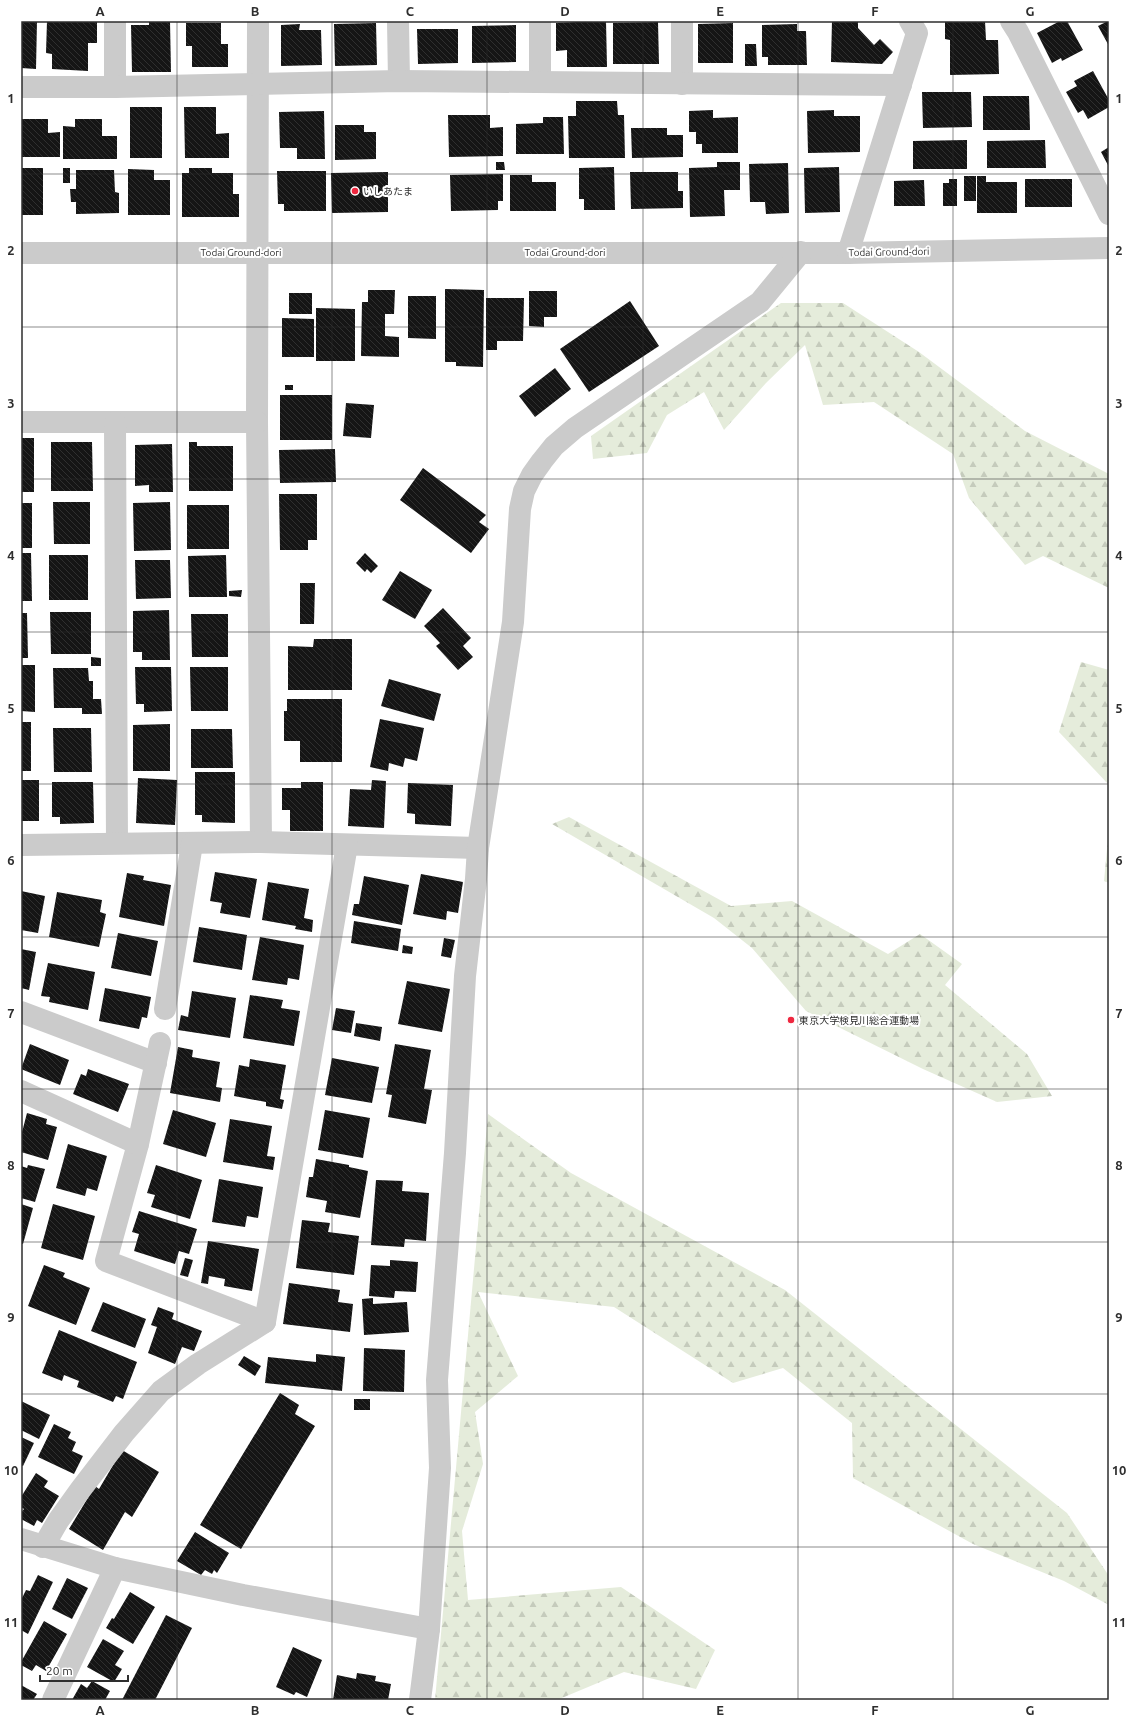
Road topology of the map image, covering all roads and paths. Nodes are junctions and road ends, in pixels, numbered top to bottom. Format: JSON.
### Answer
{"nodes":[{"id":1,"x":115,"y":21,"type":"edge"},
{"id":2,"x":258,"y":21,"type":"edge"},
{"id":3,"x":398,"y":21,"type":"edge"},
{"id":4,"x":540,"y":21,"type":"edge"},
{"id":5,"x":682,"y":21,"type":"edge"},
{"id":6,"x":910,"y":21,"type":"edge"},
{"id":7,"x":1011,"y":21,"type":"edge"},
{"id":8,"x":398,"y":81,"type":"junction"},
{"id":9,"x":540,"y":82,"type":"junction"},
{"id":10,"x":258,"y":84,"type":"junction"},
{"id":11,"x":682,"y":84,"type":"junction"},
{"id":12,"x":901,"y":85,"type":"junction"},
{"id":13,"x":21,"y":87,"type":"edge"},
{"id":14,"x":115,"y":87,"type":"junction"},
{"id":15,"x":1109,"y":214,"type":"edge"},
{"id":16,"x":1109,"y":248,"type":"edge"},
{"id":17,"x":258,"y":252,"type":"junction"},
{"id":18,"x":801,"y":252,"type":"junction"},
{"id":19,"x":21,"y":253,"type":"edge"},
{"id":20,"x":848,"y":253,"type":"junction"},
{"id":21,"x":21,"y":422,"type":"edge"},
{"id":22,"x":257,"y":422,"type":"junction"},
{"id":23,"x":115,"y":423,"type":"junction"},
{"id":24,"x":261,"y":842,"type":"junction"},
{"id":25,"x":117,"y":843,"type":"junction"},
{"id":26,"x":192,"y":844,"type":"junction"},
{"id":27,"x":21,"y":845,"type":"edge"},
{"id":28,"x":347,"y":845,"type":"junction"},
{"id":29,"x":478,"y":848,"type":"junction"},
{"id":30,"x":165,"y":1009,"type":"dead end"},
{"id":31,"x":21,"y":1012,"type":"edge"},
{"id":32,"x":21,"y":1090,"type":"edge"},
{"id":33,"x":138,"y":1144,"type":"junction"},
{"id":34,"x":265,"y":1322,"type":"junction"},
{"id":35,"x":21,"y":1539,"type":"edge"},
{"id":36,"x":43,"y":1547,"type":"junction"},
{"id":37,"x":115,"y":1568,"type":"junction"},
{"id":38,"x":429,"y":1629,"type":"junction"},
{"id":39,"x":54,"y":1700,"type":"edge"},
{"id":40,"x":420,"y":1700,"type":"edge"}],
"edges":[{"from":1,"to":14,"type":"street"},
{"from":2,"to":10,"type":"street"},
{"from":3,"to":8,"type":"street"},
{"from":4,"to":9,"type":"street"},
{"from":5,"to":11,"type":"street"},
{"from":6,"to":12,"type":"street"},
{"from":7,"to":15,"type":"street"},
{"from":8,"to":9,"type":"street"},
{"from":8,"to":10,"type":"street"},
{"from":9,"to":11,"type":"street"},
{"from":10,"to":14,"type":"street"},
{"from":10,"to":17,"type":"street"},
{"from":11,"to":12,"type":"street"},
{"from":12,"to":20,"type":"street"},
{"from":13,"to":14,"type":"street"},
{"from":16,"to":20,"type":"street","name":"Todai Ground-dori"},
{"from":17,"to":18,"type":"street","name":"Todai Ground-dori"},
{"from":17,"to":19,"type":"street","name":"Todai Ground-dori"},
{"from":17,"to":22,"type":"street"},
{"from":18,"to":20,"type":"street","name":"Todai Ground-dori"},
{"from":18,"to":29,"type":"street"},
{"from":21,"to":23,"type":"street"},
{"from":22,"to":23,"type":"street"},
{"from":22,"to":24,"type":"street"},
{"from":23,"to":25,"type":"street"},
{"from":24,"to":26,"type":"street"},
{"from":24,"to":28,"type":"street"},
{"from":25,"to":26,"type":"street"},
{"from":25,"to":27,"type":"street"},
{"from":26,"to":30,"type":"street"},
{"from":28,"to":29,"type":"street"},
{"from":28,"to":34,"type":"street"},
{"from":29,"to":38,"type":"street"},
{"from":31,"to":33,"type":"street"},
{"from":32,"to":33,"type":"street"},
{"from":33,"to":34,"type":"street"},
{"from":34,"to":36,"type":"street"},
{"from":35,"to":36,"type":"street"},
{"from":36,"to":37,"type":"street"},
{"from":37,"to":38,"type":"street"},
{"from":37,"to":39,"type":"street"},
{"from":38,"to":40,"type":"street"}]}
